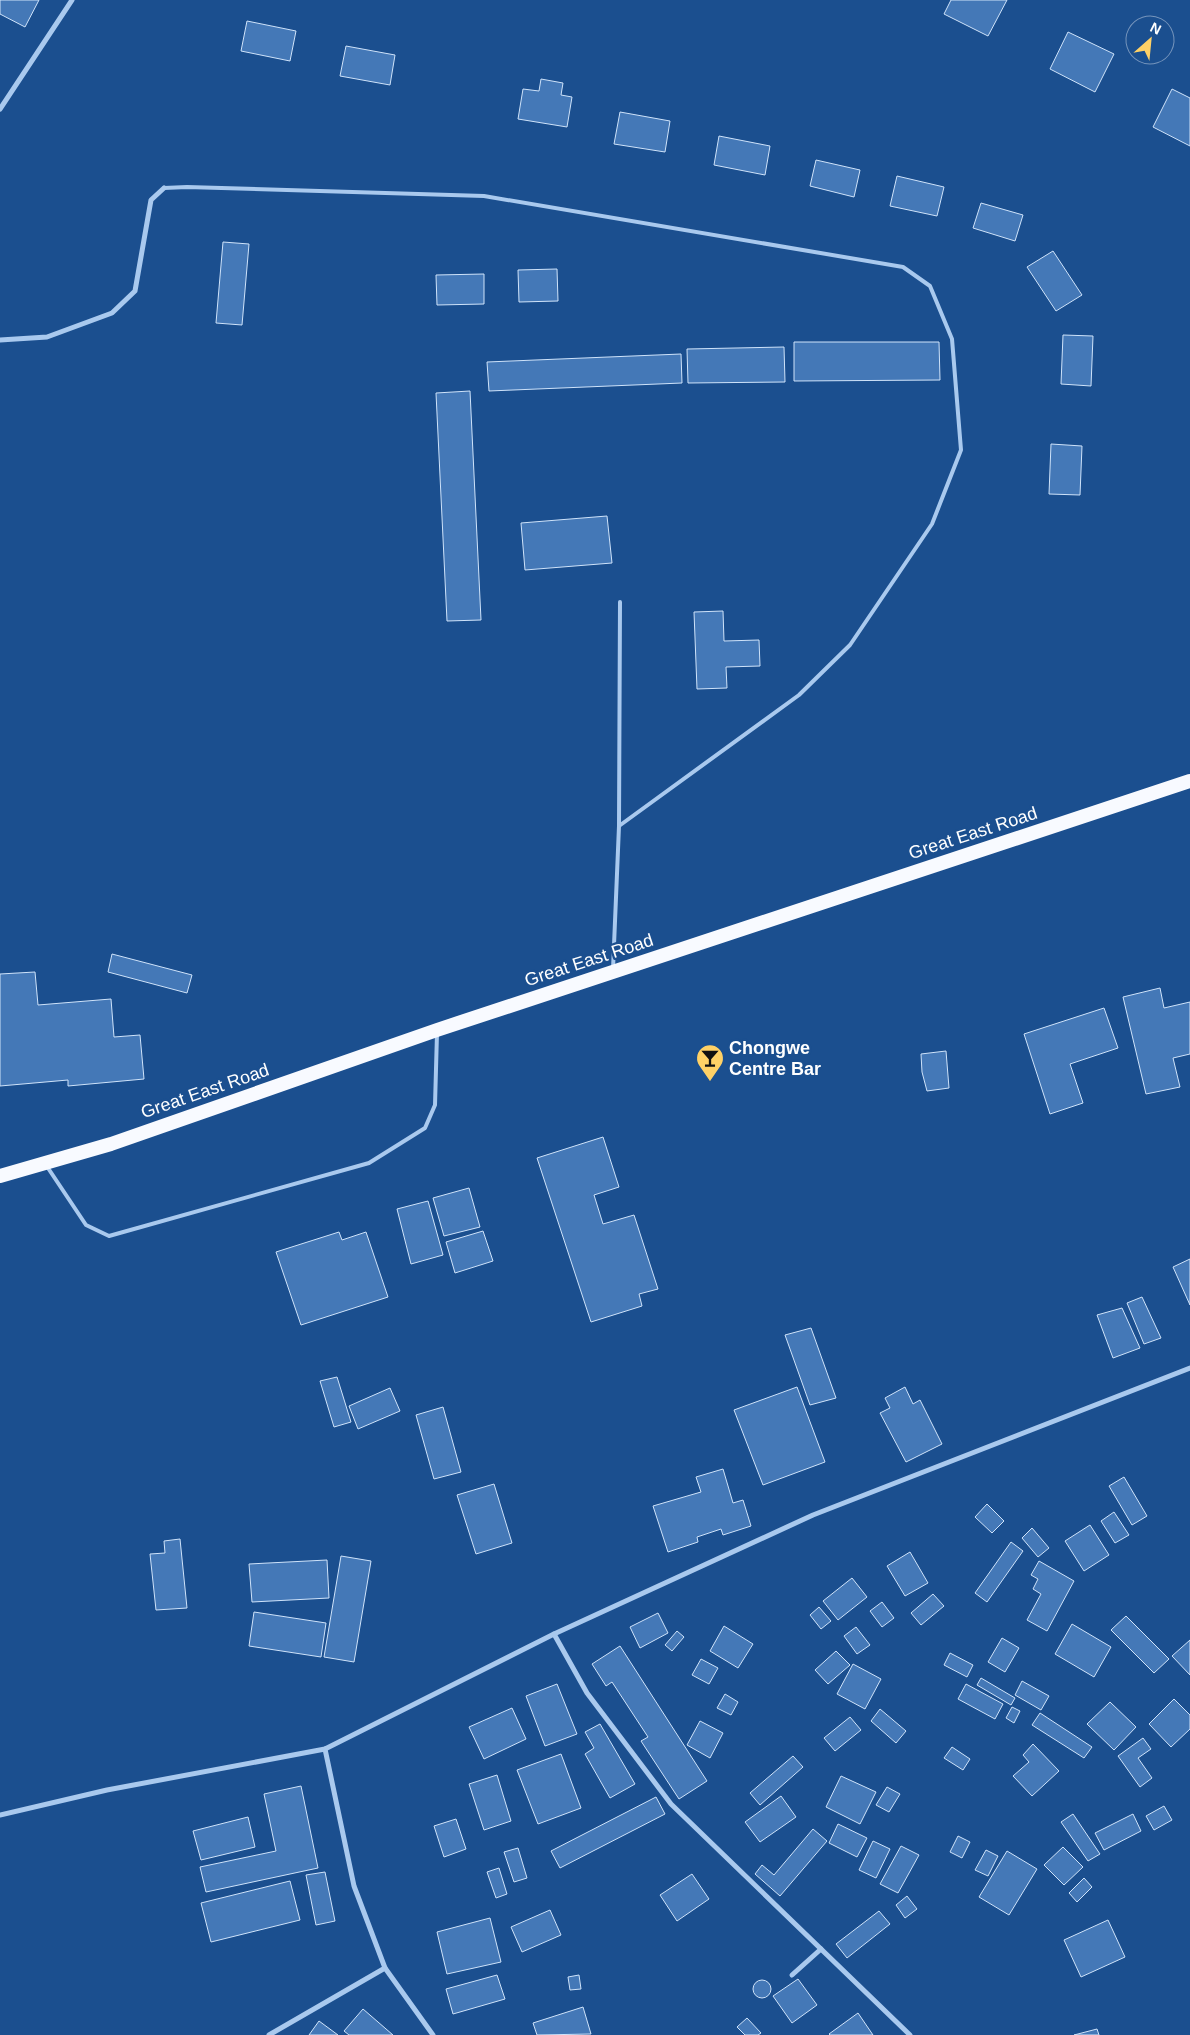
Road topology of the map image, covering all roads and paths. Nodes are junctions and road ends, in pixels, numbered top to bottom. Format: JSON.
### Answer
{"nodes":[{"id":1,"x":72,"y":0,"type":"edge"},
{"id":2,"x":0,"y":109,"type":"edge"},
{"id":3,"x":164,"y":188,"type":"joint"},
{"id":4,"x":0,"y":340,"type":"edge"},
{"id":5,"x":620,"y":602,"type":"dead end"},
{"id":6,"x":1190,"y":781,"type":"edge"},
{"id":7,"x":619,"y":826,"type":"junction"},
{"id":8,"x":612,"y":971,"type":"junction"},
{"id":9,"x":437,"y":1030,"type":"junction"},
{"id":10,"x":44,"y":1164,"type":"junction"},
{"id":11,"x":0,"y":1176,"type":"edge"},
{"id":12,"x":1190,"y":1368,"type":"edge"},
{"id":13,"x":554,"y":1634,"type":"junction"},
{"id":14,"x":325,"y":1749,"type":"junction"},
{"id":15,"x":0,"y":1815,"type":"edge"},
{"id":16,"x":821,"y":1949,"type":"junction"},
{"id":17,"x":385,"y":1968,"type":"junction"},
{"id":18,"x":792,"y":1975,"type":"dead end"},
{"id":19,"x":269,"y":2035,"type":"edge"},
{"id":20,"x":433,"y":2035,"type":"edge"},
{"id":21,"x":910,"y":2035,"type":"edge"}],
"edges":[{"from":1,"to":2,"type":"street"},
{"from":3,"to":4,"type":"street"},
{"from":3,"to":7,"type":"lane"},
{"from":5,"to":7,"type":"lane"},
{"from":6,"to":8,"type":"highway","name":"Great East Road"},
{"from":7,"to":8,"type":"lane"},
{"from":8,"to":9,"type":"highway","name":"Great East Road"},
{"from":9,"to":10,"type":"highway","name":"Great East Road"},
{"from":9,"to":10,"type":"lane"},
{"from":10,"to":11,"type":"highway","name":"Great East Road"},
{"from":12,"to":13,"type":"street"},
{"from":13,"to":14,"type":"street"},
{"from":13,"to":16,"type":"street"},
{"from":14,"to":15,"type":"street"},
{"from":14,"to":17,"type":"street"},
{"from":16,"to":18,"type":"street"},
{"from":16,"to":21,"type":"street"},
{"from":17,"to":19,"type":"street"},
{"from":17,"to":20,"type":"street"}]}
